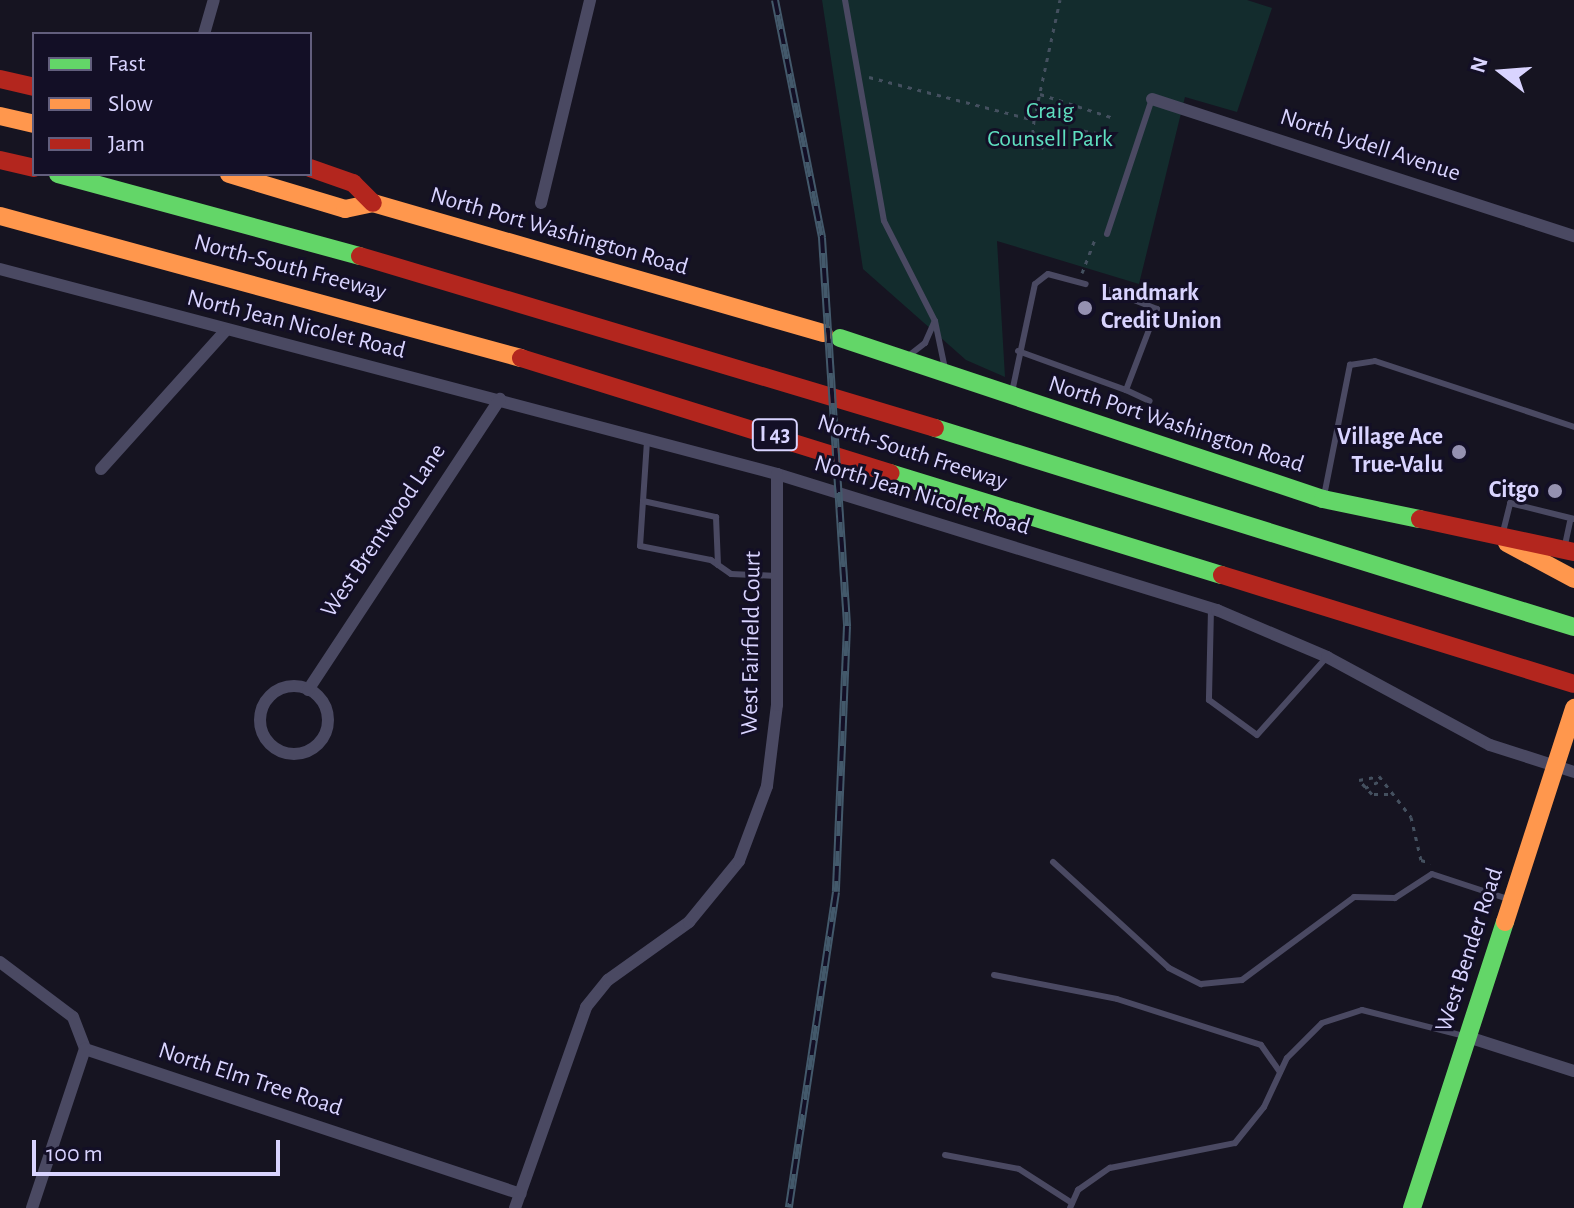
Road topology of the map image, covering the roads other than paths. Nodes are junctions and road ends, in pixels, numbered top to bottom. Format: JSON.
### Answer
{"nodes":[{"id":1,"x":214,"y":0,"type":"edge"},
{"id":2,"x":590,"y":0,"type":"edge"},
{"id":3,"x":845,"y":0,"type":"edge"},
{"id":4,"x":205,"y":32,"type":"edge"},
{"id":5,"x":0,"y":79,"type":"edge"},
{"id":6,"x":32,"y":87,"type":"edge"},
{"id":7,"x":1152,"y":99,"type":"joint"},
{"id":8,"x":0,"y":116,"type":"edge"},
{"id":9,"x":32,"y":124,"type":"edge"},
{"id":10,"x":0,"y":160,"type":"edge"},
{"id":11,"x":32,"y":168,"type":"edge"},
{"id":12,"x":312,"y":169,"type":"edge"},
{"id":13,"x":65,"y":176,"type":"edge"},
{"id":14,"x":236,"y":176,"type":"edge"},
{"id":15,"x":373,"y":203,"type":"junction"},
{"id":16,"x":541,"y":203,"type":"dead end"},
{"id":17,"x":0,"y":216,"type":"edge"},
{"id":18,"x":1107,"y":234,"type":"road end"},
{"id":19,"x":1574,"y":236,"type":"edge"},
{"id":20,"x":0,"y":269,"type":"edge"},
{"id":21,"x":1086,"y":284,"type":"road end"},
{"id":22,"x":1106,"y":289,"type":"dead end"},
{"id":23,"x":935,"y":321,"type":"junction"},
{"id":24,"x":226,"y":330,"type":"junction"},
{"id":25,"x":1018,"y":351,"type":"junction"},
{"id":26,"x":905,"y":358,"type":"junction"},
{"id":27,"x":945,"y":373,"type":"junction"},
{"id":28,"x":1126,"y":390,"type":"junction"},
{"id":29,"x":1012,"y":396,"type":"junction"},
{"id":30,"x":500,"y":399,"type":"junction"},
{"id":31,"x":1150,"y":401,"type":"dead end"},
{"id":32,"x":1574,"y":427,"type":"edge"},
{"id":33,"x":647,"y":441,"type":"junction"},
{"id":34,"x":101,"y":469,"type":"dead end"},
{"id":35,"x":777,"y":474,"type":"junction"},
{"id":36,"x":1323,"y":499,"type":"junction"},
{"id":37,"x":643,"y":501,"type":"junction"},
{"id":38,"x":1572,"y":520,"type":"edge"},
{"id":39,"x":1501,"y":540,"type":"junction"},
{"id":40,"x":1569,"y":551,"type":"edge"},
{"id":41,"x":718,"y":565,"type":"junction"},
{"id":42,"x":777,"y":576,"type":"junction"},
{"id":43,"x":1574,"y":579,"type":"edge"},
{"id":44,"x":1211,"y":608,"type":"junction"},
{"id":45,"x":1567,"y":624,"type":"edge"},
{"id":46,"x":1327,"y":657,"type":"junction"},
{"id":47,"x":1574,"y":684,"type":"edge"},
{"id":48,"x":308,"y":690,"type":"junction"},
{"id":49,"x":1574,"y":708,"type":"edge"},
{"id":50,"x":1555,"y":766,"type":"junction"},
{"id":51,"x":1574,"y":772,"type":"edge"},
{"id":52,"x":1053,"y":862,"type":"dead end"},
{"id":53,"x":1512,"y":900,"type":"junction"},
{"id":54,"x":0,"y":962,"type":"edge"},
{"id":55,"x":994,"y":975,"type":"dead end"},
{"id":56,"x":1468,"y":1037,"type":"junction"},
{"id":57,"x":85,"y":1049,"type":"junction"},
{"id":58,"x":1574,"y":1071,"type":"edge"},
{"id":59,"x":1280,"y":1072,"type":"junction"},
{"id":60,"x":945,"y":1155,"type":"dead end"},
{"id":61,"x":520,"y":1194,"type":"junction"},
{"id":62,"x":1071,"y":1206,"type":"edge"},
{"id":63,"x":32,"y":1208,"type":"edge"},
{"id":64,"x":515,"y":1208,"type":"edge"},
{"id":65,"x":1412,"y":1208,"type":"edge"}],
"edges":[{"from":1,"to":4,"type":"street"},
{"from":2,"to":16,"type":"street"},
{"from":3,"to":23,"type":"lane"},
{"from":5,"to":6,"type":"main road"},
{"from":7,"to":18,"type":"lane"},
{"from":7,"to":19,"type":"street","name":"North Lydell Avenue"},
{"from":8,"to":9,"type":"main road"},
{"from":10,"to":11,"type":"main road"},
{"from":12,"to":15,"type":"main road","name":"North Port Washington Road"},
{"from":13,"to":45,"type":"main road","name":"North-South Freeway","number":"I 43"},
{"from":14,"to":15,"type":"main road","name":"North Port Washington Road"},
{"from":15,"to":26,"type":"main road","name":"North Port Washington Road"},
{"from":17,"to":47,"type":"main road","name":"North-South Freeway","number":"I 43"},
{"from":20,"to":24,"type":"street","name":"North Jean Nicolet Road"},
{"from":21,"to":25,"type":"lane"},
{"from":22,"to":28,"type":"lane"},
{"from":23,"to":26,"type":"lane"},
{"from":23,"to":27,"type":"lane"},
{"from":24,"to":30,"type":"street","name":"North Jean Nicolet Road"},
{"from":24,"to":34,"type":"street"},
{"from":25,"to":28,"type":"lane"},
{"from":25,"to":29,"type":"lane"},
{"from":26,"to":27,"type":"main road","name":"North Port Washington Road"},
{"from":27,"to":29,"type":"main road","name":"North Port Washington Road"},
{"from":28,"to":31,"type":"lane"},
{"from":29,"to":36,"type":"main road","name":"North Port Washington Road"},
{"from":30,"to":33,"type":"street","name":"North Jean Nicolet Road"},
{"from":30,"to":48,"type":"street","name":"West Brentwood Lane"},
{"from":32,"to":36,"type":"lane"},
{"from":33,"to":35,"type":"street","name":"North Jean Nicolet Road"},
{"from":33,"to":37,"type":"lane"},
{"from":35,"to":42,"type":"street","name":"West Fairfield Court"},
{"from":35,"to":44,"type":"street","name":"North Jean Nicolet Road"},
{"from":36,"to":39,"type":"main road","name":"North Port Washington Road"},
{"from":37,"to":41,"type":"lane"},
{"from":37,"to":41,"type":"lane"},
{"from":38,"to":39,"type":"lane"},
{"from":38,"to":40,"type":"lane"},
{"from":39,"to":40,"type":"main road","name":"North Port Washington Road"},
{"from":39,"to":43,"type":"main road","name":"North Port Washington Road"},
{"from":41,"to":42,"type":"lane"},
{"from":42,"to":61,"type":"street","name":"West Fairfield Court"},
{"from":44,"to":46,"type":"street","name":"North Jean Nicolet Road"},
{"from":44,"to":46,"type":"lane"},
{"from":46,"to":50,"type":"street","name":"North Jean Nicolet Road"},
{"from":48,"to":48,"type":"street"},
{"from":49,"to":50,"type":"main road","name":"West Bender Road"},
{"from":50,"to":51,"type":"street","name":"North Jean Nicolet Road"},
{"from":50,"to":53,"type":"main road","name":"West Bender Road"},
{"from":52,"to":53,"type":"lane"},
{"from":53,"to":56,"type":"main road","name":"West Bender Road"},
{"from":54,"to":57,"type":"street"},
{"from":55,"to":59,"type":"lane"},
{"from":56,"to":58,"type":"street"},
{"from":56,"to":59,"type":"lane"},
{"from":56,"to":65,"type":"main road","name":"West Bender Road"},
{"from":57,"to":61,"type":"street","name":"North Elm Tree Road"},
{"from":57,"to":63,"type":"street"},
{"from":59,"to":62,"type":"lane"},
{"from":60,"to":62,"type":"lane"},
{"from":61,"to":64,"type":"street","name":"West Fairfield Court"}]}
